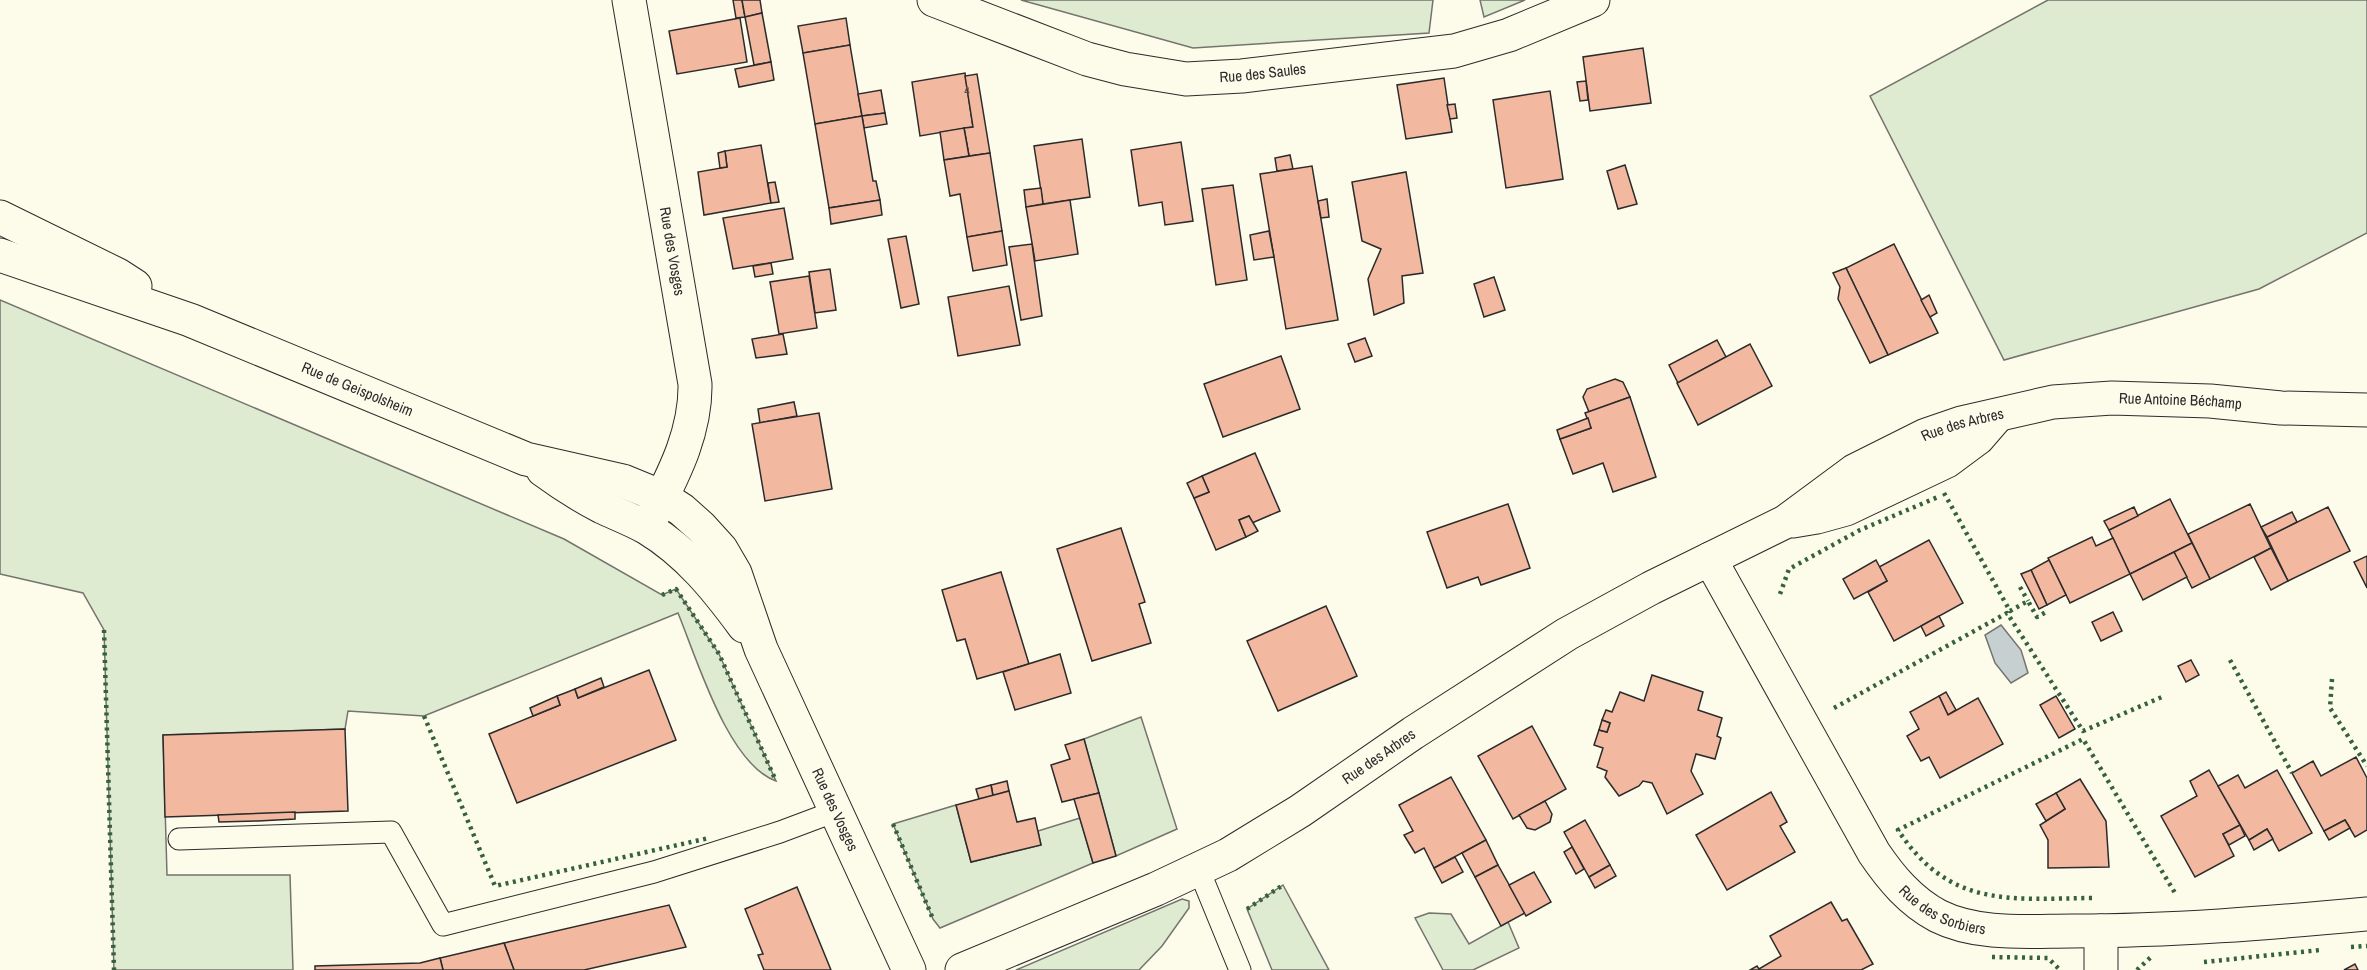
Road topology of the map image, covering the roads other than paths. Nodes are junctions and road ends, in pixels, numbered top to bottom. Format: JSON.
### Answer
{"nodes":[{"id":1,"x":629,"y":0,"type":"edge"},
{"id":2,"x":934,"y":0,"type":"edge"},
{"id":3,"x":1593,"y":0,"type":"edge"},
{"id":4,"x":0,"y":217,"type":"edge"},
{"id":5,"x":0,"y":255,"type":"edge"},
{"id":6,"x":190,"y":320,"type":"junction"},
{"id":7,"x":2367,"y":410,"type":"edge"},
{"id":8,"x":1997,"y":416,"type":"joint"},
{"id":9,"x":526,"y":459,"type":"junction"},
{"id":10,"x":662,"y":497,"type":"junction"},
{"id":11,"x":647,"y":528,"type":"junction"},
{"id":12,"x":1710,"y":559,"type":"junction"},
{"id":13,"x":761,"y":649,"type":"junction"},
{"id":14,"x":836,"y":811,"type":"junction"},
{"id":15,"x":179,"y":838,"type":"dead end"},
{"id":16,"x":1199,"y":870,"type":"junction"},
{"id":17,"x":2367,"y":914,"type":"edge"},
{"id":18,"x":2101,"y":931,"type":"junction"},
{"id":19,"x":909,"y":970,"type":"edge"},
{"id":20,"x":962,"y":970,"type":"edge"},
{"id":21,"x":1240,"y":970,"type":"edge"},
{"id":22,"x":2101,"y":970,"type":"edge"}],
"edges":[{"from":1,"to":10,"type":"street","name":"Rue des Vosges"},
{"from":2,"to":3,"type":"street","name":"Rue des Saules"},
{"from":4,"to":6,"type":"street","name":"Rue de Geispolsheim"},
{"from":5,"to":6,"type":"street","name":"Rue de Geispolsheim"},
{"from":6,"to":9,"type":"street","name":"Rue de Geispolsheim"},
{"from":7,"to":8,"type":"street","name":"Rue Antoine Béchamp"},
{"from":8,"to":12,"type":"street","name":"Rue des Arbres"},
{"from":9,"to":10,"type":"street","name":"Rue de Geispolsheim"},
{"from":9,"to":11,"type":"street","name":"Rue de Geispolsheim"},
{"from":10,"to":11,"type":"street","name":"Rue des Vosges"},
{"from":10,"to":13,"type":"street","name":"Rue des Vosges"},
{"from":11,"to":13,"type":"street","name":"Rue des Vosges"},
{"from":12,"to":16,"type":"street","name":"Rue des Arbres"},
{"from":12,"to":18,"type":"street","name":"Rue des Sorbiers"},
{"from":13,"to":14,"type":"street","name":"Rue des Vosges"},
{"from":14,"to":15,"type":"lane"},
{"from":14,"to":19,"type":"street","name":"Rue des Vosges"},
{"from":16,"to":20,"type":"street","name":"Rue des Arbres"},
{"from":16,"to":21,"type":"lane"},
{"from":17,"to":18,"type":"street","name":"Rue des Sorbiers"},
{"from":18,"to":22,"type":"street"}]}
